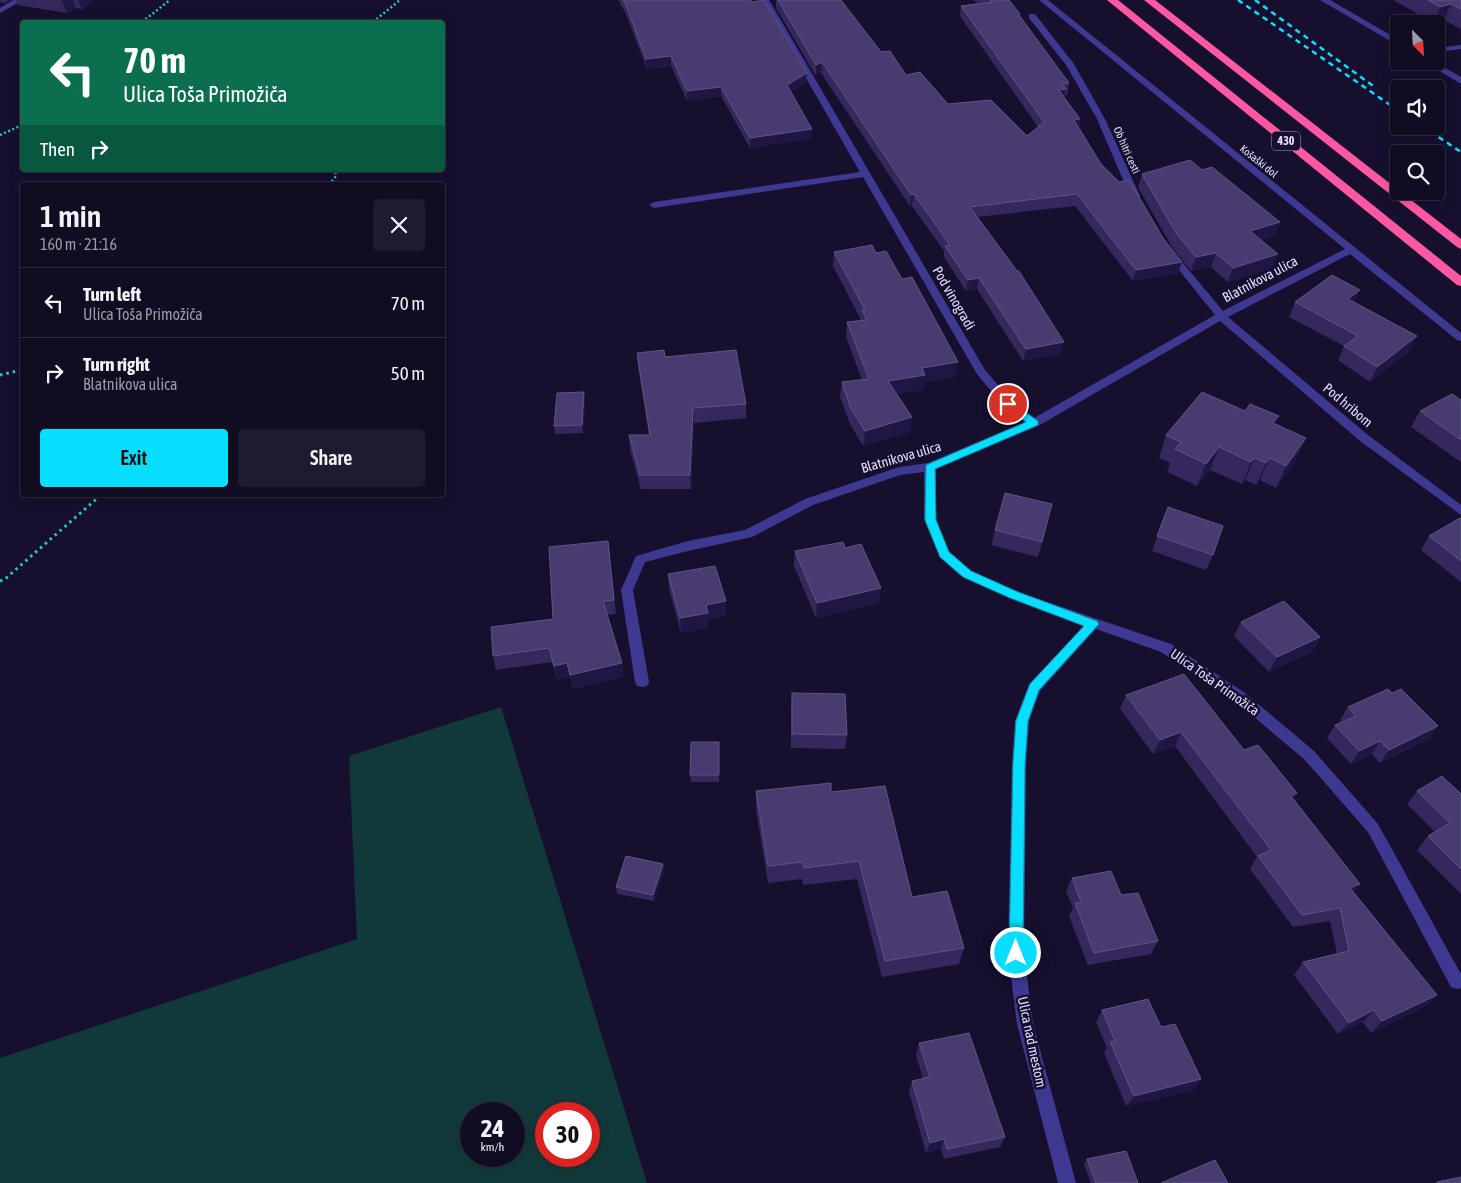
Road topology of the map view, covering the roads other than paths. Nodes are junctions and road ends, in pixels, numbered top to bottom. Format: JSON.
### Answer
{"nodes":[{"id":1,"x":19,"y":0,"type":"edge"},
{"id":2,"x":765,"y":0,"type":"edge"},
{"id":3,"x":1043,"y":0,"type":"edge"},
{"id":4,"x":1112,"y":0,"type":"edge"},
{"id":5,"x":1149,"y":0,"type":"edge"},
{"id":6,"x":1324,"y":0,"type":"edge"},
{"id":7,"x":0,"y":11,"type":"edge"},
{"id":8,"x":1032,"y":16,"type":"dead end"},
{"id":9,"x":1390,"y":39,"type":"edge"},
{"id":10,"x":1461,"y":47,"type":"edge"},
{"id":11,"x":1445,"y":49,"type":"edge"},
{"id":12,"x":1442,"y":70,"type":"edge"},
{"id":13,"x":1461,"y":81,"type":"edge"},
{"id":14,"x":867,"y":174,"type":"junction"},
{"id":15,"x":1138,"y":201,"type":"edge"},
{"id":16,"x":654,"y":205,"type":"dead end"},
{"id":17,"x":1162,"y":241,"type":"edge"},
{"id":18,"x":1461,"y":245,"type":"edge"},
{"id":19,"x":1350,"y":250,"type":"junction"},
{"id":20,"x":1461,"y":282,"type":"edge"},
{"id":21,"x":1222,"y":316,"type":"junction"},
{"id":22,"x":1461,"y":338,"type":"edge"},
{"id":23,"x":1034,"y":423,"type":"junction"},
{"id":24,"x":930,"y":467,"type":"junction"},
{"id":25,"x":1461,"y":511,"type":"edge"},
{"id":26,"x":1093,"y":624,"type":"junction"},
{"id":27,"x":642,"y":682,"type":"dead end"},
{"id":28,"x":1457,"y":982,"type":"dead end"},
{"id":29,"x":1066,"y":1183,"type":"edge"}],
"edges":[{"from":1,"to":7,"type":"street"},
{"from":2,"to":14,"type":"street","name":"Pod vinogradi"},
{"from":3,"to":19,"type":"street","name":"Košaški dol"},
{"from":4,"to":20,"type":"highway","number":"430"},
{"from":5,"to":18,"type":"highway","number":"430"},
{"from":6,"to":9,"type":"street"},
{"from":8,"to":15,"type":"street","name":"Ob hitri cesti"},
{"from":10,"to":11,"type":"street"},
{"from":12,"to":13,"type":"street"},
{"from":14,"to":16,"type":"street"},
{"from":14,"to":23,"type":"street","name":"Pod vinogradi"},
{"from":17,"to":21,"type":"street"},
{"from":19,"to":21,"type":"street","name":"Blatnikova ulica"},
{"from":19,"to":22,"type":"street","name":"Košaški dol"},
{"from":21,"to":23,"type":"street","name":"Blatnikova ulica"},
{"from":21,"to":25,"type":"street","name":"Pod hribom"},
{"from":23,"to":24,"type":"street","name":"Blatnikova ulica"},
{"from":24,"to":26,"type":"street","name":"Ulica Toša Primožiča"},
{"from":24,"to":27,"type":"street","name":"Blatnikova ulica"},
{"from":26,"to":28,"type":"street","name":"Ulica Toša Primožiča"},
{"from":26,"to":29,"type":"street","name":"Ulica nad mestom"}]}
